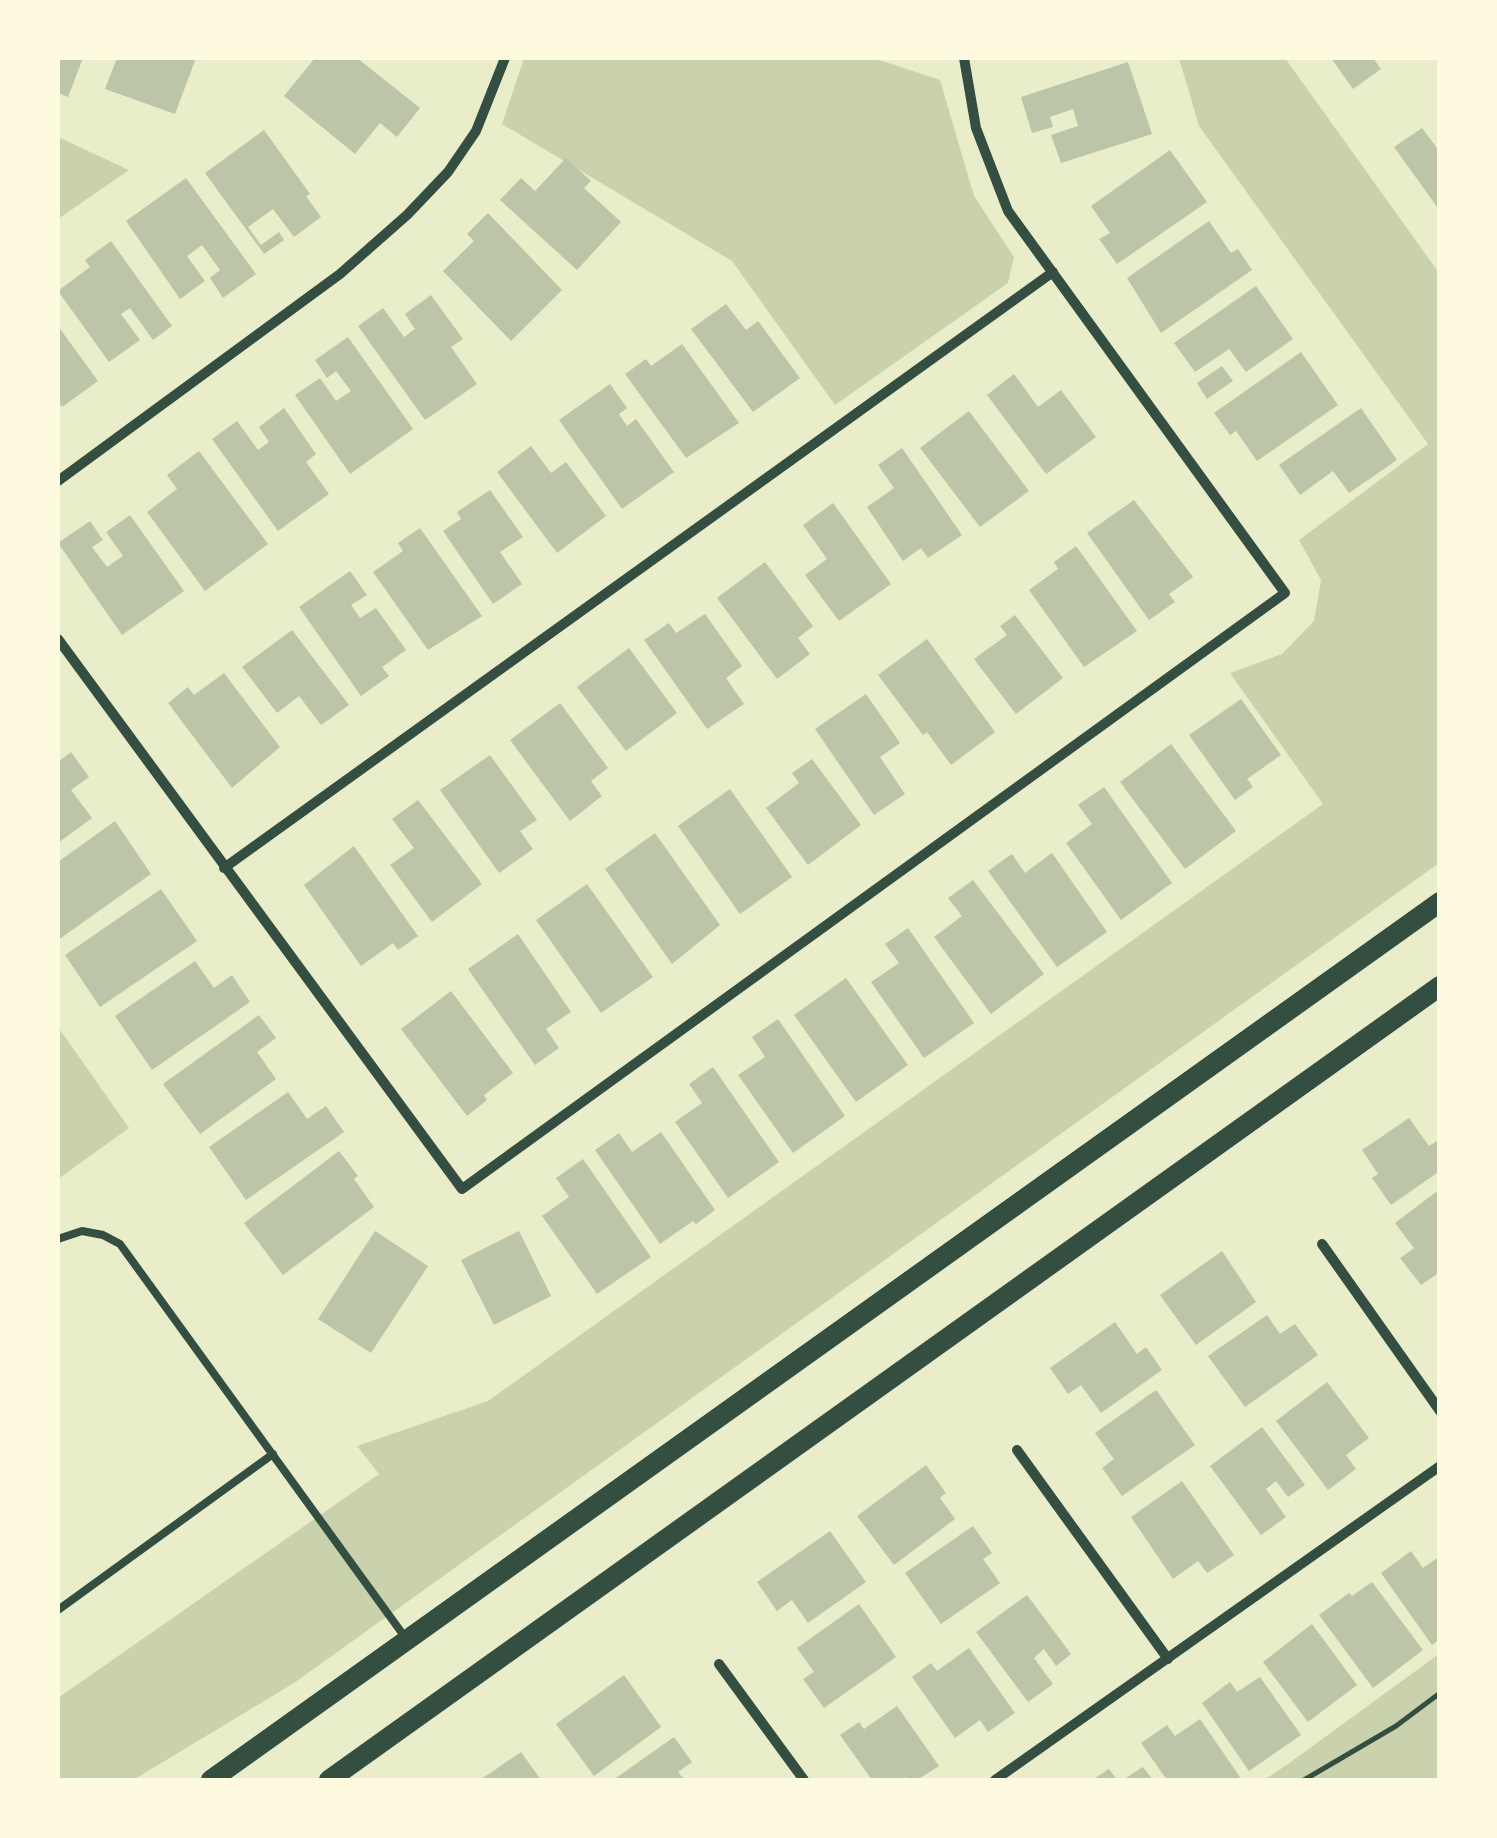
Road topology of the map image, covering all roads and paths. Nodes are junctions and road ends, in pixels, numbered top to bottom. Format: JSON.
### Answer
{"nodes":[{"id":1,"x":505,"y":58,"type":"edge"},
{"id":2,"x":964,"y":58,"type":"edge"},
{"id":3,"x":1053,"y":272,"type":"junction"},
{"id":4,"x":58,"y":481,"type":"edge"},
{"id":5,"x":58,"y":639,"type":"edge"},
{"id":6,"x":224,"y":868,"type":"junction"},
{"id":7,"x":1440,"y":902,"type":"edge"},
{"id":8,"x":1440,"y":986,"type":"edge"},
{"id":9,"x":58,"y":1239,"type":"edge"},
{"id":10,"x":1322,"y":1244,"type":"dead end"},
{"id":11,"x":1440,"y":1411,"type":"edge"},
{"id":12,"x":1017,"y":1450,"type":"dead end"},
{"id":13,"x":273,"y":1454,"type":"junction"},
{"id":14,"x":1440,"y":1466,"type":"edge"},
{"id":15,"x":58,"y":1610,"type":"edge"},
{"id":16,"x":407,"y":1640,"type":"junction"},
{"id":17,"x":1168,"y":1660,"type":"junction"},
{"id":18,"x":719,"y":1664,"type":"dead end"},
{"id":19,"x":1440,"y":1693,"type":"edge"},
{"id":20,"x":211,"y":1780,"type":"edge"},
{"id":21,"x":329,"y":1780,"type":"edge"},
{"id":22,"x":804,"y":1780,"type":"edge"},
{"id":23,"x":995,"y":1780,"type":"edge"},
{"id":24,"x":1304,"y":1780,"type":"edge"}],
"edges":[{"from":1,"to":4,"type":"street"},
{"from":2,"to":3,"type":"street"},
{"from":3,"to":6,"type":"street"},
{"from":3,"to":6,"type":"street"},
{"from":5,"to":6,"type":"street"},
{"from":7,"to":16,"type":"main road"},
{"from":8,"to":21,"type":"main road"},
{"from":9,"to":13,"type":"lane"},
{"from":10,"to":11,"type":"street"},
{"from":12,"to":17,"type":"street"},
{"from":13,"to":15,"type":"lane"},
{"from":13,"to":16,"type":"lane"},
{"from":14,"to":17,"type":"street"},
{"from":16,"to":20,"type":"main road"},
{"from":17,"to":23,"type":"street"},
{"from":18,"to":22,"type":"street"},
{"from":19,"to":24,"type":"path"}]}
